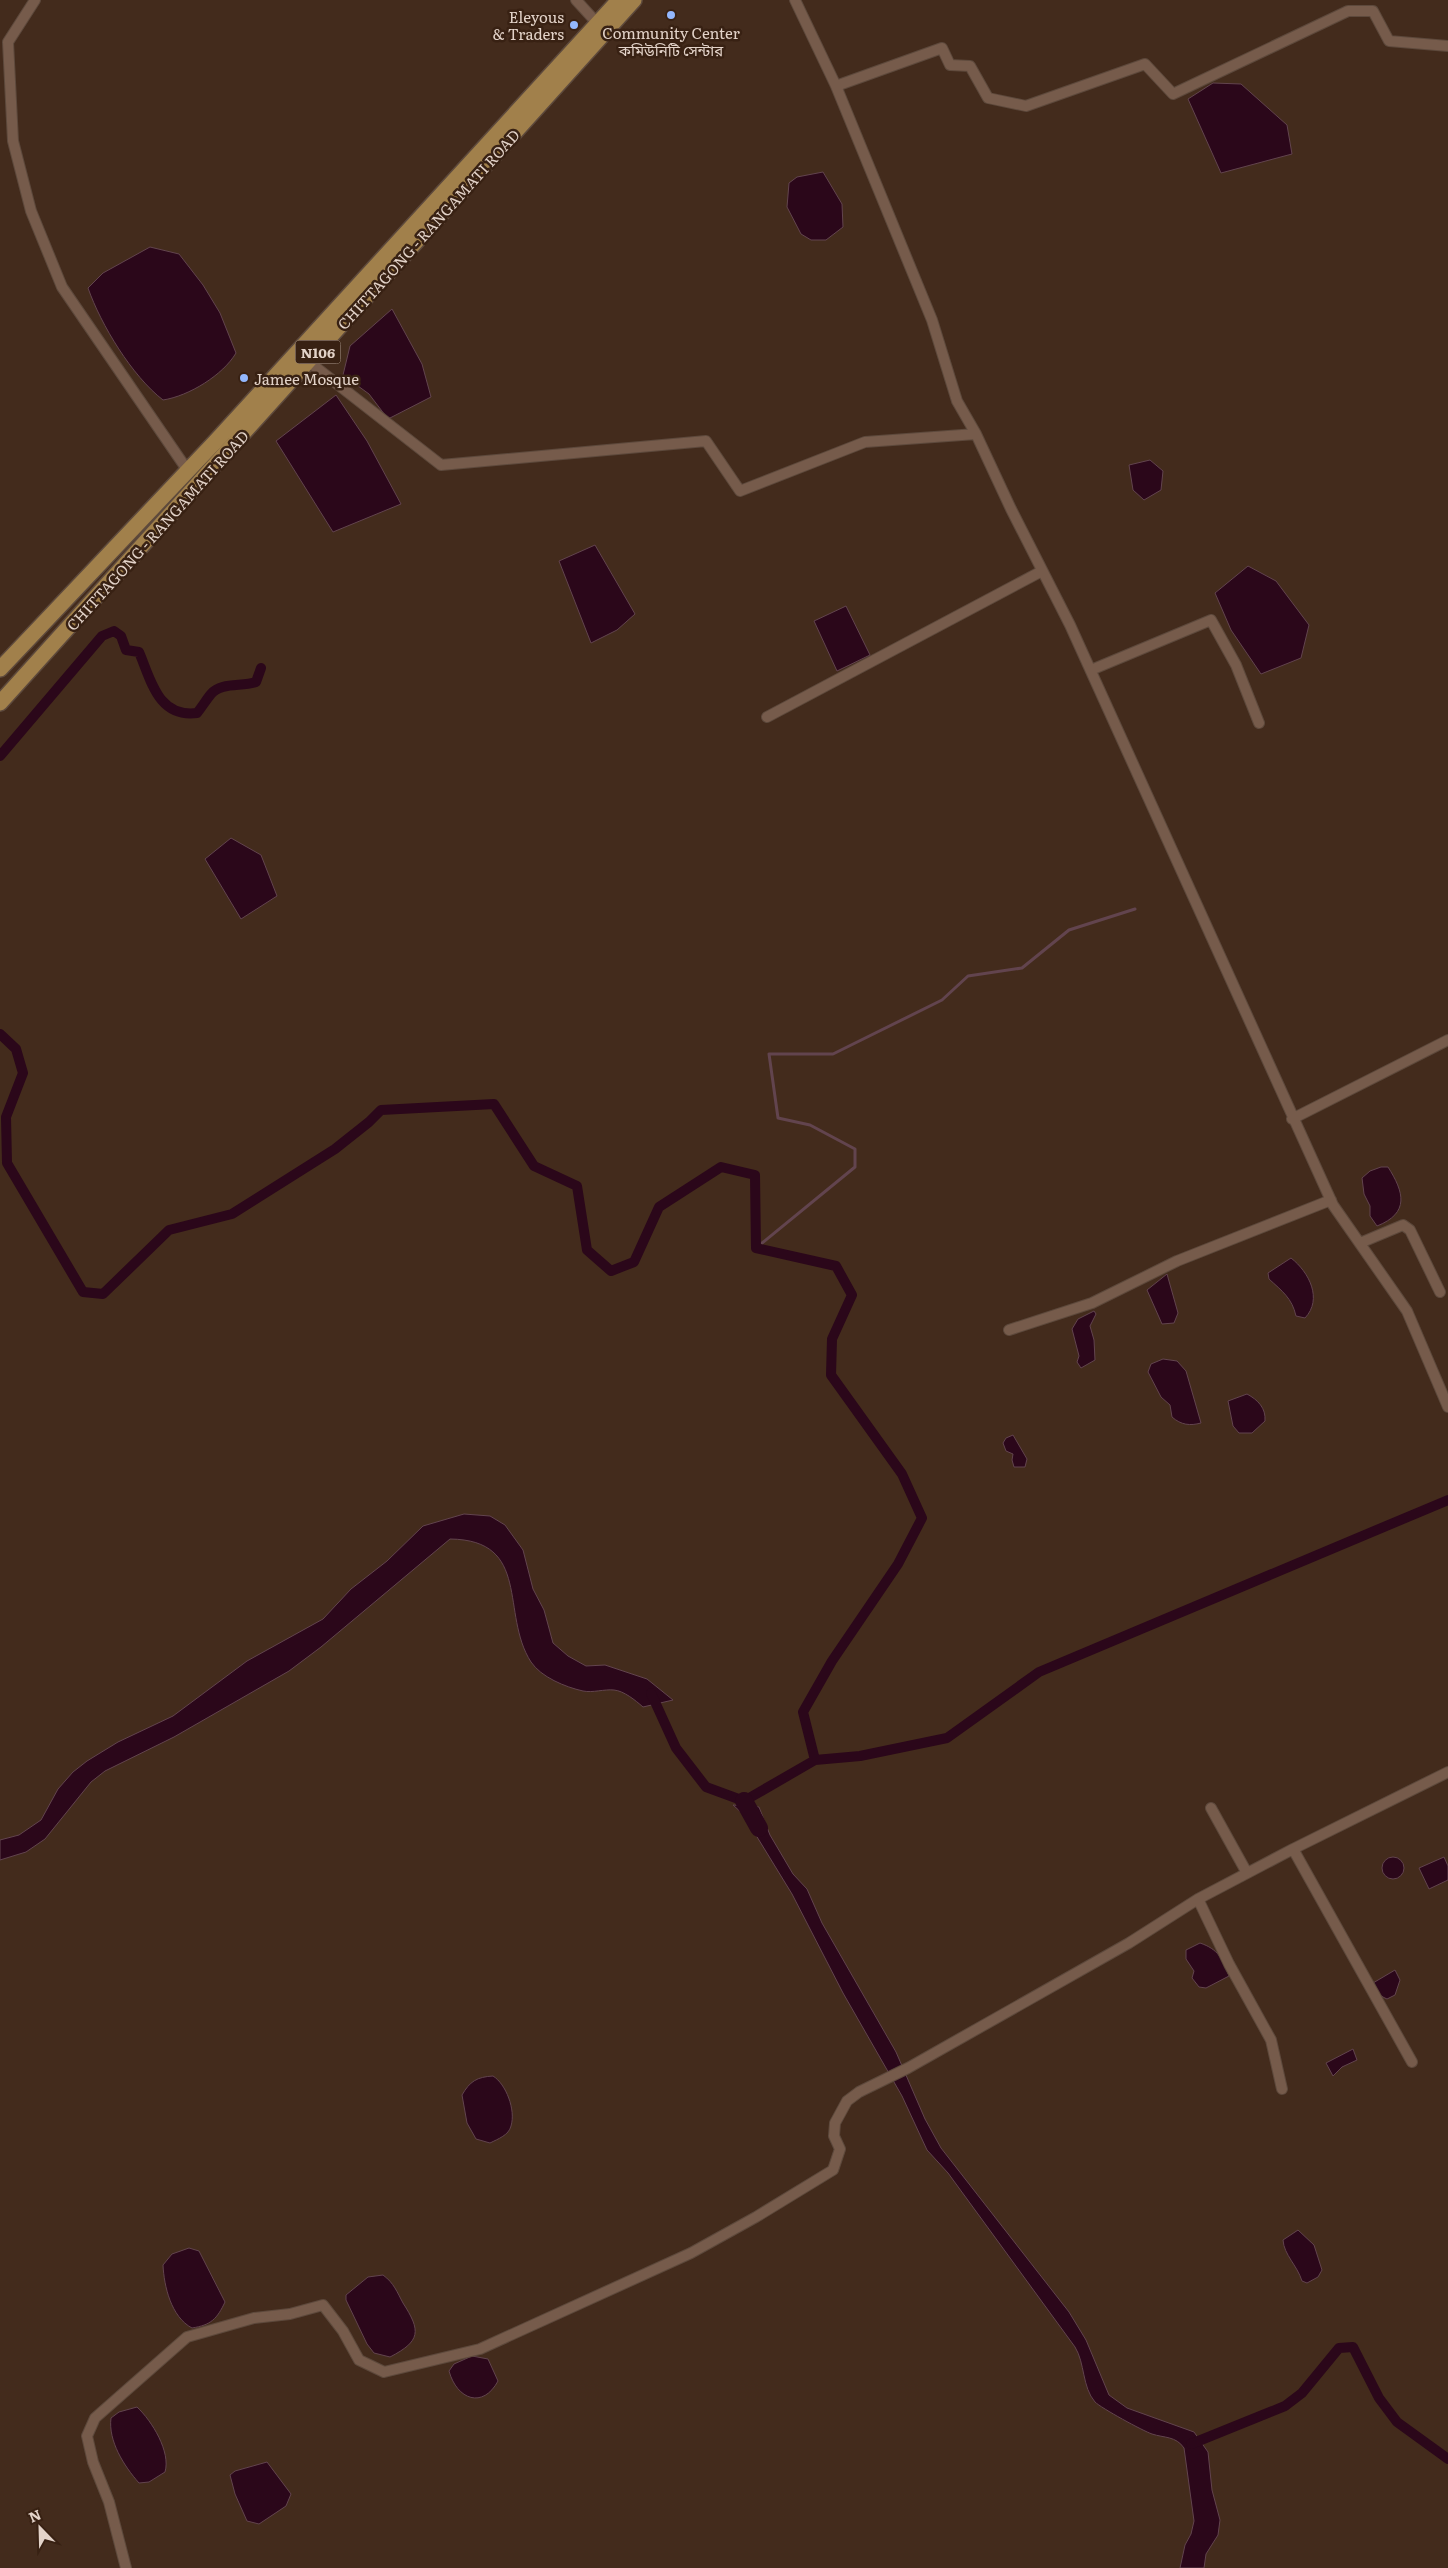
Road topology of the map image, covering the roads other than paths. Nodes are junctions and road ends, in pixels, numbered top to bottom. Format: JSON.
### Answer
{"nodes":[{"id":1,"x":35,"y":0,"type":"edge"},
{"id":2,"x":576,"y":0,"type":"edge"},
{"id":3,"x":619,"y":0,"type":"edge"},
{"id":4,"x":634,"y":0,"type":"edge"},
{"id":5,"x":795,"y":0,"type":"edge"},
{"id":6,"x":598,"y":24,"type":"junction"},
{"id":7,"x":1448,"y":46,"type":"edge"},
{"id":8,"x":836,"y":86,"type":"junction"},
{"id":9,"x":316,"y":343,"type":"junction"},
{"id":10,"x":309,"y":362,"type":"junction"},
{"id":11,"x":976,"y":434,"type":"junction"},
{"id":12,"x":188,"y":471,"type":"junction"},
{"id":13,"x":1042,"y":571,"type":"junction"},
{"id":14,"x":0,"y":669,"type":"edge"},
{"id":15,"x":1090,"y":670,"type":"junction"},
{"id":16,"x":0,"y":703,"type":"edge"},
{"id":17,"x":767,"y":717,"type":"dead end"},
{"id":18,"x":1259,"y":723,"type":"dead end"},
{"id":19,"x":1448,"y":1040,"type":"edge"},
{"id":20,"x":1292,"y":1119,"type":"junction"},
{"id":21,"x":1331,"y":1200,"type":"junction"},
{"id":22,"x":1360,"y":1244,"type":"junction"},
{"id":23,"x":1440,"y":1292,"type":"dead end"},
{"id":24,"x":1009,"y":1330,"type":"dead end"},
{"id":25,"x":1448,"y":1407,"type":"edge"},
{"id":26,"x":1448,"y":1772,"type":"edge"},
{"id":27,"x":1212,"y":1808,"type":"dead end"},
{"id":28,"x":1293,"y":1849,"type":"junction"},
{"id":29,"x":1247,"y":1873,"type":"junction"},
{"id":30,"x":1198,"y":1900,"type":"junction"},
{"id":31,"x":1412,"y":2062,"type":"dead end"},
{"id":32,"x":1282,"y":2089,"type":"dead end"},
{"id":33,"x":126,"y":2568,"type":"edge"}],
"edges":[{"from":1,"to":12,"type":"street"},
{"from":2,"to":6,"type":"street"},
{"from":3,"to":6,"type":"highway"},
{"from":4,"to":9,"type":"highway","name":"CHITTAGONG - RANGAMATI ROAD","number":"N106"},
{"from":5,"to":8,"type":"street"},
{"from":6,"to":9,"type":"highway"},
{"from":7,"to":8,"type":"street"},
{"from":8,"to":11,"type":"street"},
{"from":9,"to":10,"type":"highway","name":"CHITTAGONG - RANGAMATI ROAD","number":"N106"},
{"from":9,"to":12,"type":"highway"},
{"from":10,"to":11,"type":"street"},
{"from":10,"to":16,"type":"highway","name":"CHITTAGONG - RANGAMATI ROAD","number":"N106"},
{"from":11,"to":13,"type":"street"},
{"from":12,"to":14,"type":"highway"},
{"from":13,"to":15,"type":"street"},
{"from":13,"to":17,"type":"street"},
{"from":15,"to":18,"type":"street"},
{"from":15,"to":20,"type":"street"},
{"from":19,"to":20,"type":"street"},
{"from":20,"to":21,"type":"street"},
{"from":21,"to":22,"type":"street"},
{"from":21,"to":24,"type":"street"},
{"from":22,"to":23,"type":"street"},
{"from":22,"to":25,"type":"street"},
{"from":26,"to":28,"type":"street"},
{"from":27,"to":29,"type":"street"},
{"from":28,"to":29,"type":"street"},
{"from":28,"to":31,"type":"street"},
{"from":29,"to":30,"type":"street"},
{"from":30,"to":32,"type":"street"},
{"from":30,"to":33,"type":"street"}]}
